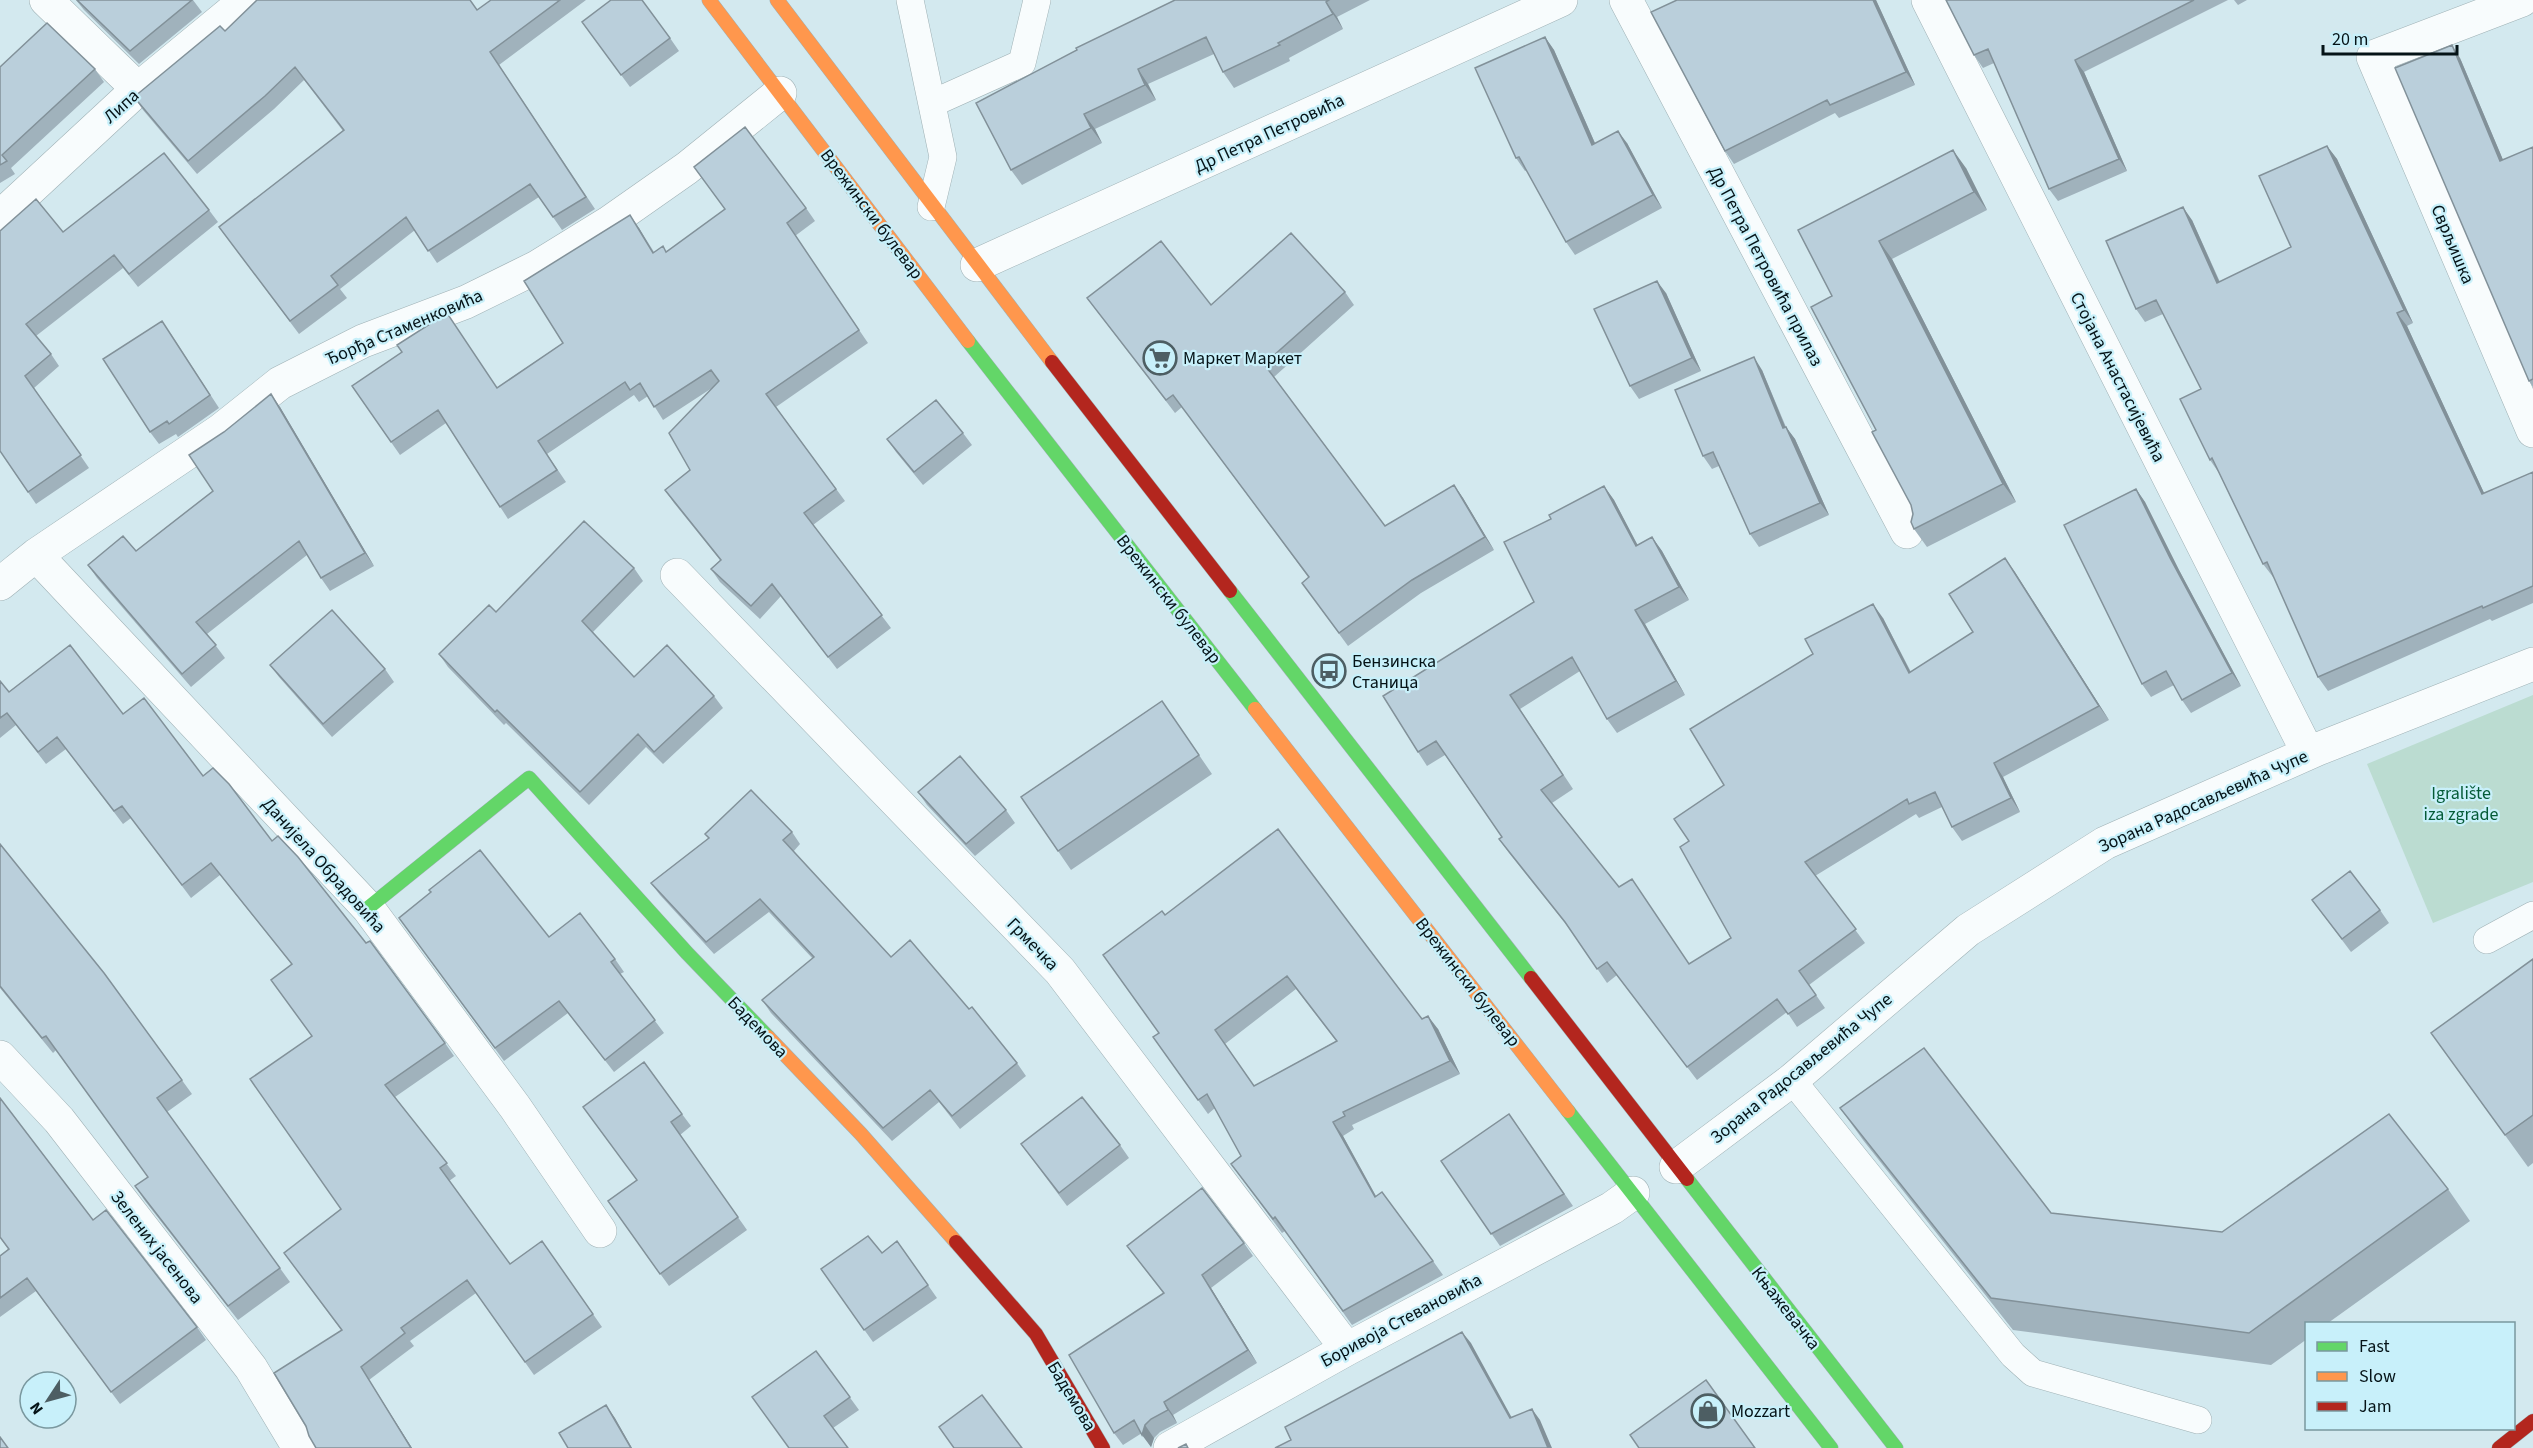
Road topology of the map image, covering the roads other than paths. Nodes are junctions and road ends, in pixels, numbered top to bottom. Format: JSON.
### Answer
{"nodes":[{"id":1,"x":46,"y":0,"type":"edge"},
{"id":2,"x":246,"y":0,"type":"edge"},
{"id":3,"x":709,"y":0,"type":"edge"},
{"id":4,"x":777,"y":0,"type":"edge"},
{"id":5,"x":910,"y":0,"type":"edge"},
{"id":6,"x":1037,"y":0,"type":"edge"},
{"id":7,"x":1561,"y":0,"type":"edge"},
{"id":8,"x":1626,"y":0,"type":"edge"},
{"id":9,"x":1928,"y":0,"type":"edge"},
{"id":10,"x":2522,"y":0,"type":"edge"},
{"id":11,"x":138,"y":89,"type":"junction"},
{"id":12,"x":780,"y":93,"type":"junction"},
{"id":13,"x":933,"y":104,"type":"junction"},
{"id":14,"x":932,"y":207,"type":"junction"},
{"id":15,"x":0,"y":217,"type":"edge"},
{"id":16,"x":977,"y":265,"type":"junction"},
{"id":17,"x":2533,"y":431,"type":"edge"},
{"id":18,"x":1907,"y":532,"type":"edge"},
{"id":19,"x":36,"y":555,"type":"junction"},
{"id":20,"x":677,"y":574,"type":"dead end"},
{"id":21,"x":0,"y":585,"type":"edge"},
{"id":22,"x":2533,"y":664,"type":"edge"},
{"id":23,"x":2308,"y":753,"type":"junction"},
{"id":24,"x":368,"y":908,"type":"junction"},
{"id":25,"x":2533,"y":915,"type":"edge"},
{"id":26,"x":2487,"y":940,"type":"dead end"},
{"id":27,"x":0,"y":1057,"type":"edge"},
{"id":28,"x":1792,"y":1080,"type":"junction"},
{"id":29,"x":1676,"y":1167,"type":"junction"},
{"id":30,"x":1633,"y":1194,"type":"junction"},
{"id":31,"x":600,"y":1231,"type":"dead end"},
{"id":32,"x":1347,"y":1349,"type":"junction"},
{"id":33,"x":2198,"y":1420,"type":"dead end"},
{"id":34,"x":2533,"y":1421,"type":"edge"},
{"id":35,"x":299,"y":1448,"type":"edge"},
{"id":36,"x":1103,"y":1448,"type":"edge"},
{"id":37,"x":1170,"y":1448,"type":"edge"},
{"id":38,"x":1831,"y":1448,"type":"edge"},
{"id":39,"x":1896,"y":1448,"type":"edge"},
{"id":40,"x":2499,"y":1448,"type":"edge"}],
"edges":[{"from":1,"to":11,"type":"street"},
{"from":2,"to":11,"type":"street","name":"Липа"},
{"from":3,"to":12,"type":"main road","name":"Врежински булевар"},
{"from":4,"to":14,"type":"main road"},
{"from":5,"to":13,"type":"lane"},
{"from":6,"to":13,"type":"lane"},
{"from":7,"to":16,"type":"street","name":"Др Петра Петровића"},
{"from":8,"to":18,"type":"street","name":"Др Петра Петровића прилаз"},
{"from":9,"to":23,"type":"street","name":"Стојана Анастасијевића"},
{"from":10,"to":17,"type":"street","name":"Сврљишка"},
{"from":11,"to":15,"type":"street","name":"Липа"},
{"from":12,"to":19,"type":"street","name":"Ђорђа Стаменковића"},
{"from":12,"to":30,"type":"main road","name":"Врежински булевар"},
{"from":13,"to":14,"type":"lane"},
{"from":14,"to":16,"type":"main road"},
{"from":16,"to":29,"type":"main road"},
{"from":19,"to":21,"type":"street","name":"Ђорђа Стаменковића"},
{"from":19,"to":24,"type":"street","name":"Данијела Обрадовића"},
{"from":20,"to":32,"type":"street","name":"Грмечка"},
{"from":22,"to":23,"type":"street","name":"Зорана Радосављевића Чупе"},
{"from":23,"to":28,"type":"street","name":"Зорана Радосављевића Чупе"},
{"from":24,"to":31,"type":"street","name":"Данијела Обрадовића"},
{"from":24,"to":36,"type":"main road","name":"Бадемова"},
{"from":25,"to":26,"type":"lane"},
{"from":27,"to":35,"type":"street","name":"Зелених јасенова"},
{"from":28,"to":29,"type":"street","name":"Зорана Радосављевића Чупе"},
{"from":28,"to":33,"type":"lane"},
{"from":29,"to":39,"type":"main road","name":"Књажевачка"},
{"from":30,"to":32,"type":"street","name":"Боривоја Стевановића"},
{"from":30,"to":38,"type":"main road"},
{"from":32,"to":37,"type":"street","name":"Боривоја Стевановића"},
{"from":34,"to":40,"type":"main road"}]}
